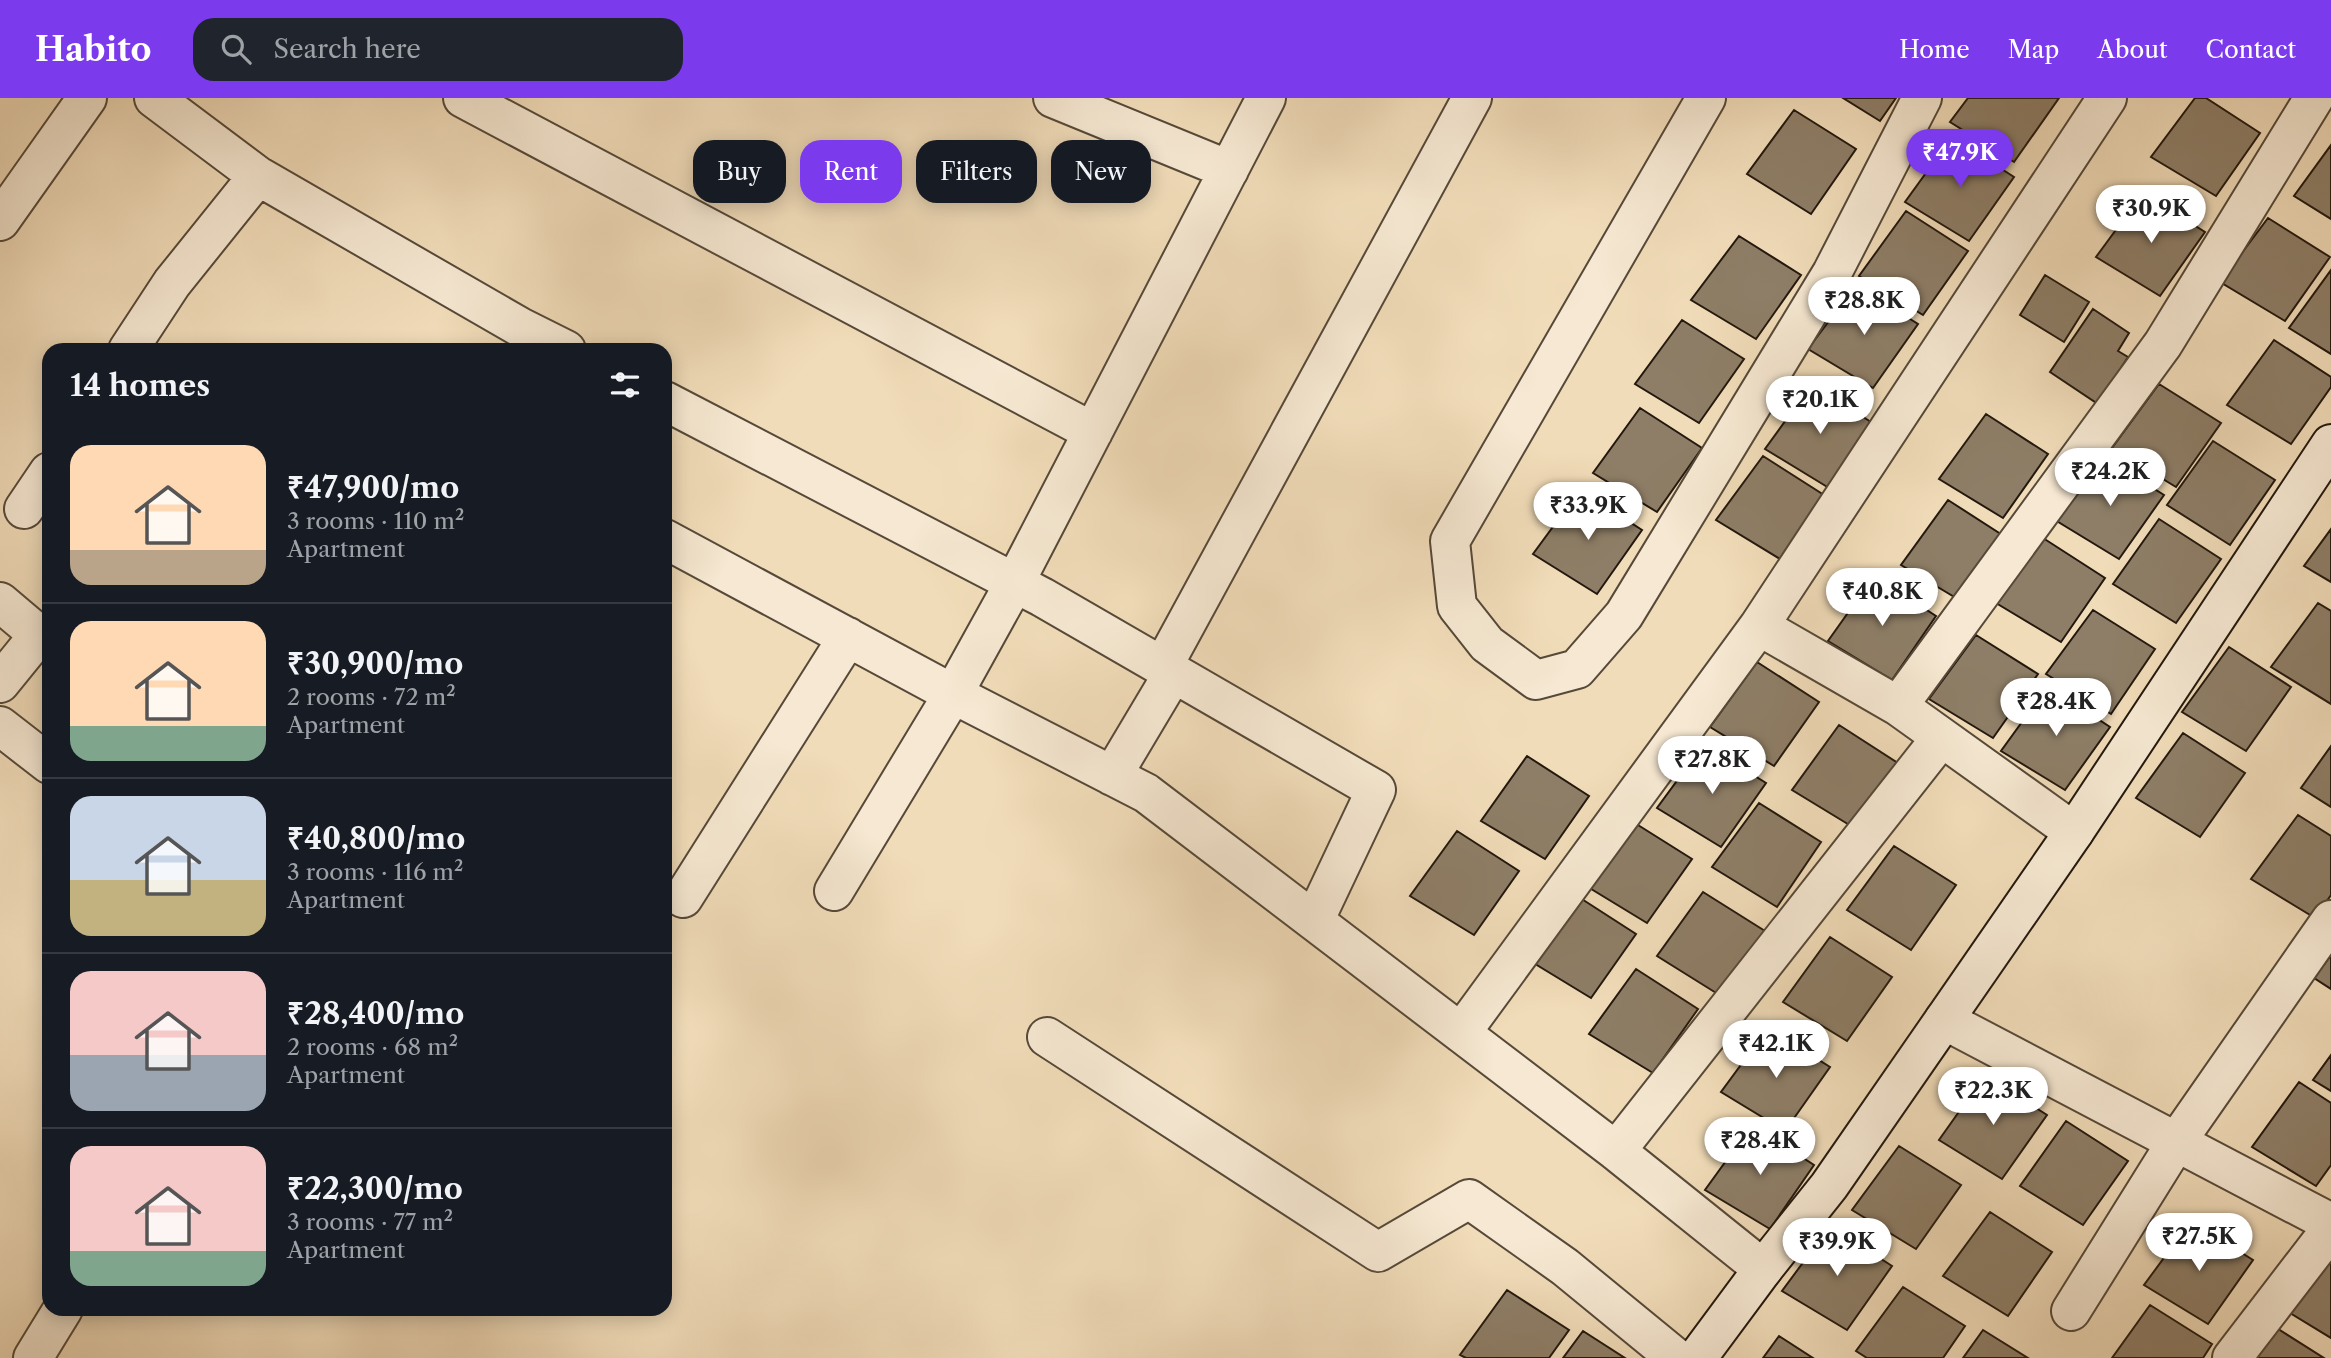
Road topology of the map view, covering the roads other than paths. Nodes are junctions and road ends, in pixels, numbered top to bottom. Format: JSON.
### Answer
{"nodes":[{"id":1,"x":86,"y":98,"type":"edge"},
{"id":2,"x":154,"y":98,"type":"edge"},
{"id":3,"x":463,"y":98,"type":"edge"},
{"id":4,"x":1053,"y":98,"type":"edge"},
{"id":5,"x":1266,"y":98,"type":"edge"},
{"id":6,"x":1472,"y":98,"type":"edge"},
{"id":7,"x":1706,"y":98,"type":"edge"},
{"id":8,"x":1922,"y":98,"type":"edge"},
{"id":9,"x":2106,"y":98,"type":"edge"},
{"id":10,"x":2314,"y":98,"type":"edge"},
{"id":11,"x":1229,"y":170,"type":"junction"},
{"id":12,"x":258,"y":176,"type":"junction"},
{"id":13,"x":0,"y":221,"type":"edge"},
{"id":14,"x":133,"y":343,"type":"edge"},
{"id":15,"x":552,"y":343,"type":"edge"},
{"id":16,"x":672,"y":405,"type":"edge"},
{"id":17,"x":1093,"y":432,"type":"junction"},
{"id":18,"x":2331,"y":443,"type":"edge"},
{"id":19,"x":42,"y":482,"type":"edge"},
{"id":20,"x":24,"y":509,"type":"dead end"},
{"id":21,"x":672,"y":543,"type":"edge"},
{"id":22,"x":1014,"y":582,"type":"junction"},
{"id":23,"x":0,"y":602,"type":"edge"},
{"id":24,"x":1759,"y":626,"type":"junction"},
{"id":25,"x":42,"y":635,"type":"edge"},
{"id":26,"x":848,"y":637,"type":"junction"},
{"id":27,"x":42,"y":639,"type":"edge"},
{"id":28,"x":1168,"y":669,"type":"junction"},
{"id":29,"x":0,"y":683,"type":"edge"},
{"id":30,"x":953,"y":694,"type":"junction"},
{"id":31,"x":1898,"y":706,"type":"junction"},
{"id":32,"x":0,"y":726,"type":"edge"},
{"id":33,"x":1941,"y":738,"type":"junction"},
{"id":34,"x":42,"y":759,"type":"edge"},
{"id":35,"x":1112,"y":776,"type":"junction"},
{"id":36,"x":2074,"y":832,"type":"junction"},
{"id":37,"x":834,"y":891,"type":"dead end"},
{"id":38,"x":683,"y":898,"type":"dead end"},
{"id":39,"x":2331,"y":920,"type":"edge"},
{"id":40,"x":1314,"y":921,"type":"junction"},
{"id":41,"x":1944,"y":1020,"type":"junction"},
{"id":42,"x":1461,"y":1033,"type":"junction"},
{"id":43,"x":1047,"y":1037,"type":"dead end"},
{"id":44,"x":2177,"y":1141,"type":"junction"},
{"id":45,"x":1616,"y":1151,"type":"junction"},
{"id":46,"x":2331,"y":1223,"type":"edge"},
{"id":47,"x":2331,"y":1229,"type":"edge"},
{"id":48,"x":1763,"y":1269,"type":"junction"},
{"id":49,"x":2071,"y":1311,"type":"dead end"},
{"id":50,"x":58,"y":1316,"type":"edge"},
{"id":51,"x":33,"y":1358,"type":"edge"},
{"id":52,"x":1676,"y":1358,"type":"edge"},
{"id":53,"x":1697,"y":1358,"type":"edge"},
{"id":54,"x":2232,"y":1358,"type":"edge"}],
"edges":[{"from":1,"to":13,"type":"street"},
{"from":2,"to":12,"type":"street"},
{"from":3,"to":17,"type":"street"},
{"from":4,"to":11,"type":"street"},
{"from":5,"to":11,"type":"street"},
{"from":6,"to":28,"type":"street"},
{"from":7,"to":8,"type":"street"},
{"from":9,"to":24,"type":"street"},
{"from":10,"to":31,"type":"street"},
{"from":11,"to":17,"type":"street"},
{"from":12,"to":14,"type":"street"},
{"from":12,"to":15,"type":"street"},
{"from":16,"to":22,"type":"street"},
{"from":17,"to":22,"type":"street"},
{"from":18,"to":36,"type":"street"},
{"from":19,"to":20,"type":"street"},
{"from":21,"to":26,"type":"street"},
{"from":22,"to":28,"type":"street"},
{"from":22,"to":30,"type":"street"},
{"from":23,"to":25,"type":"street"},
{"from":24,"to":31,"type":"street"},
{"from":24,"to":42,"type":"street"},
{"from":26,"to":30,"type":"street"},
{"from":26,"to":38,"type":"street"},
{"from":27,"to":29,"type":"street"},
{"from":28,"to":35,"type":"street"},
{"from":28,"to":40,"type":"street"},
{"from":30,"to":35,"type":"street"},
{"from":30,"to":37,"type":"street"},
{"from":31,"to":33,"type":"street"},
{"from":32,"to":34,"type":"street"},
{"from":33,"to":36,"type":"street"},
{"from":33,"to":45,"type":"street"},
{"from":35,"to":40,"type":"street"},
{"from":36,"to":41,"type":"street"},
{"from":39,"to":44,"type":"street"},
{"from":40,"to":42,"type":"street"},
{"from":41,"to":44,"type":"street"},
{"from":41,"to":48,"type":"street"},
{"from":42,"to":45,"type":"street"},
{"from":43,"to":52,"type":"street"},
{"from":44,"to":46,"type":"street"},
{"from":44,"to":49,"type":"street"},
{"from":45,"to":48,"type":"street"},
{"from":47,"to":54,"type":"street"},
{"from":48,"to":53,"type":"street"},
{"from":50,"to":51,"type":"street"}]}
